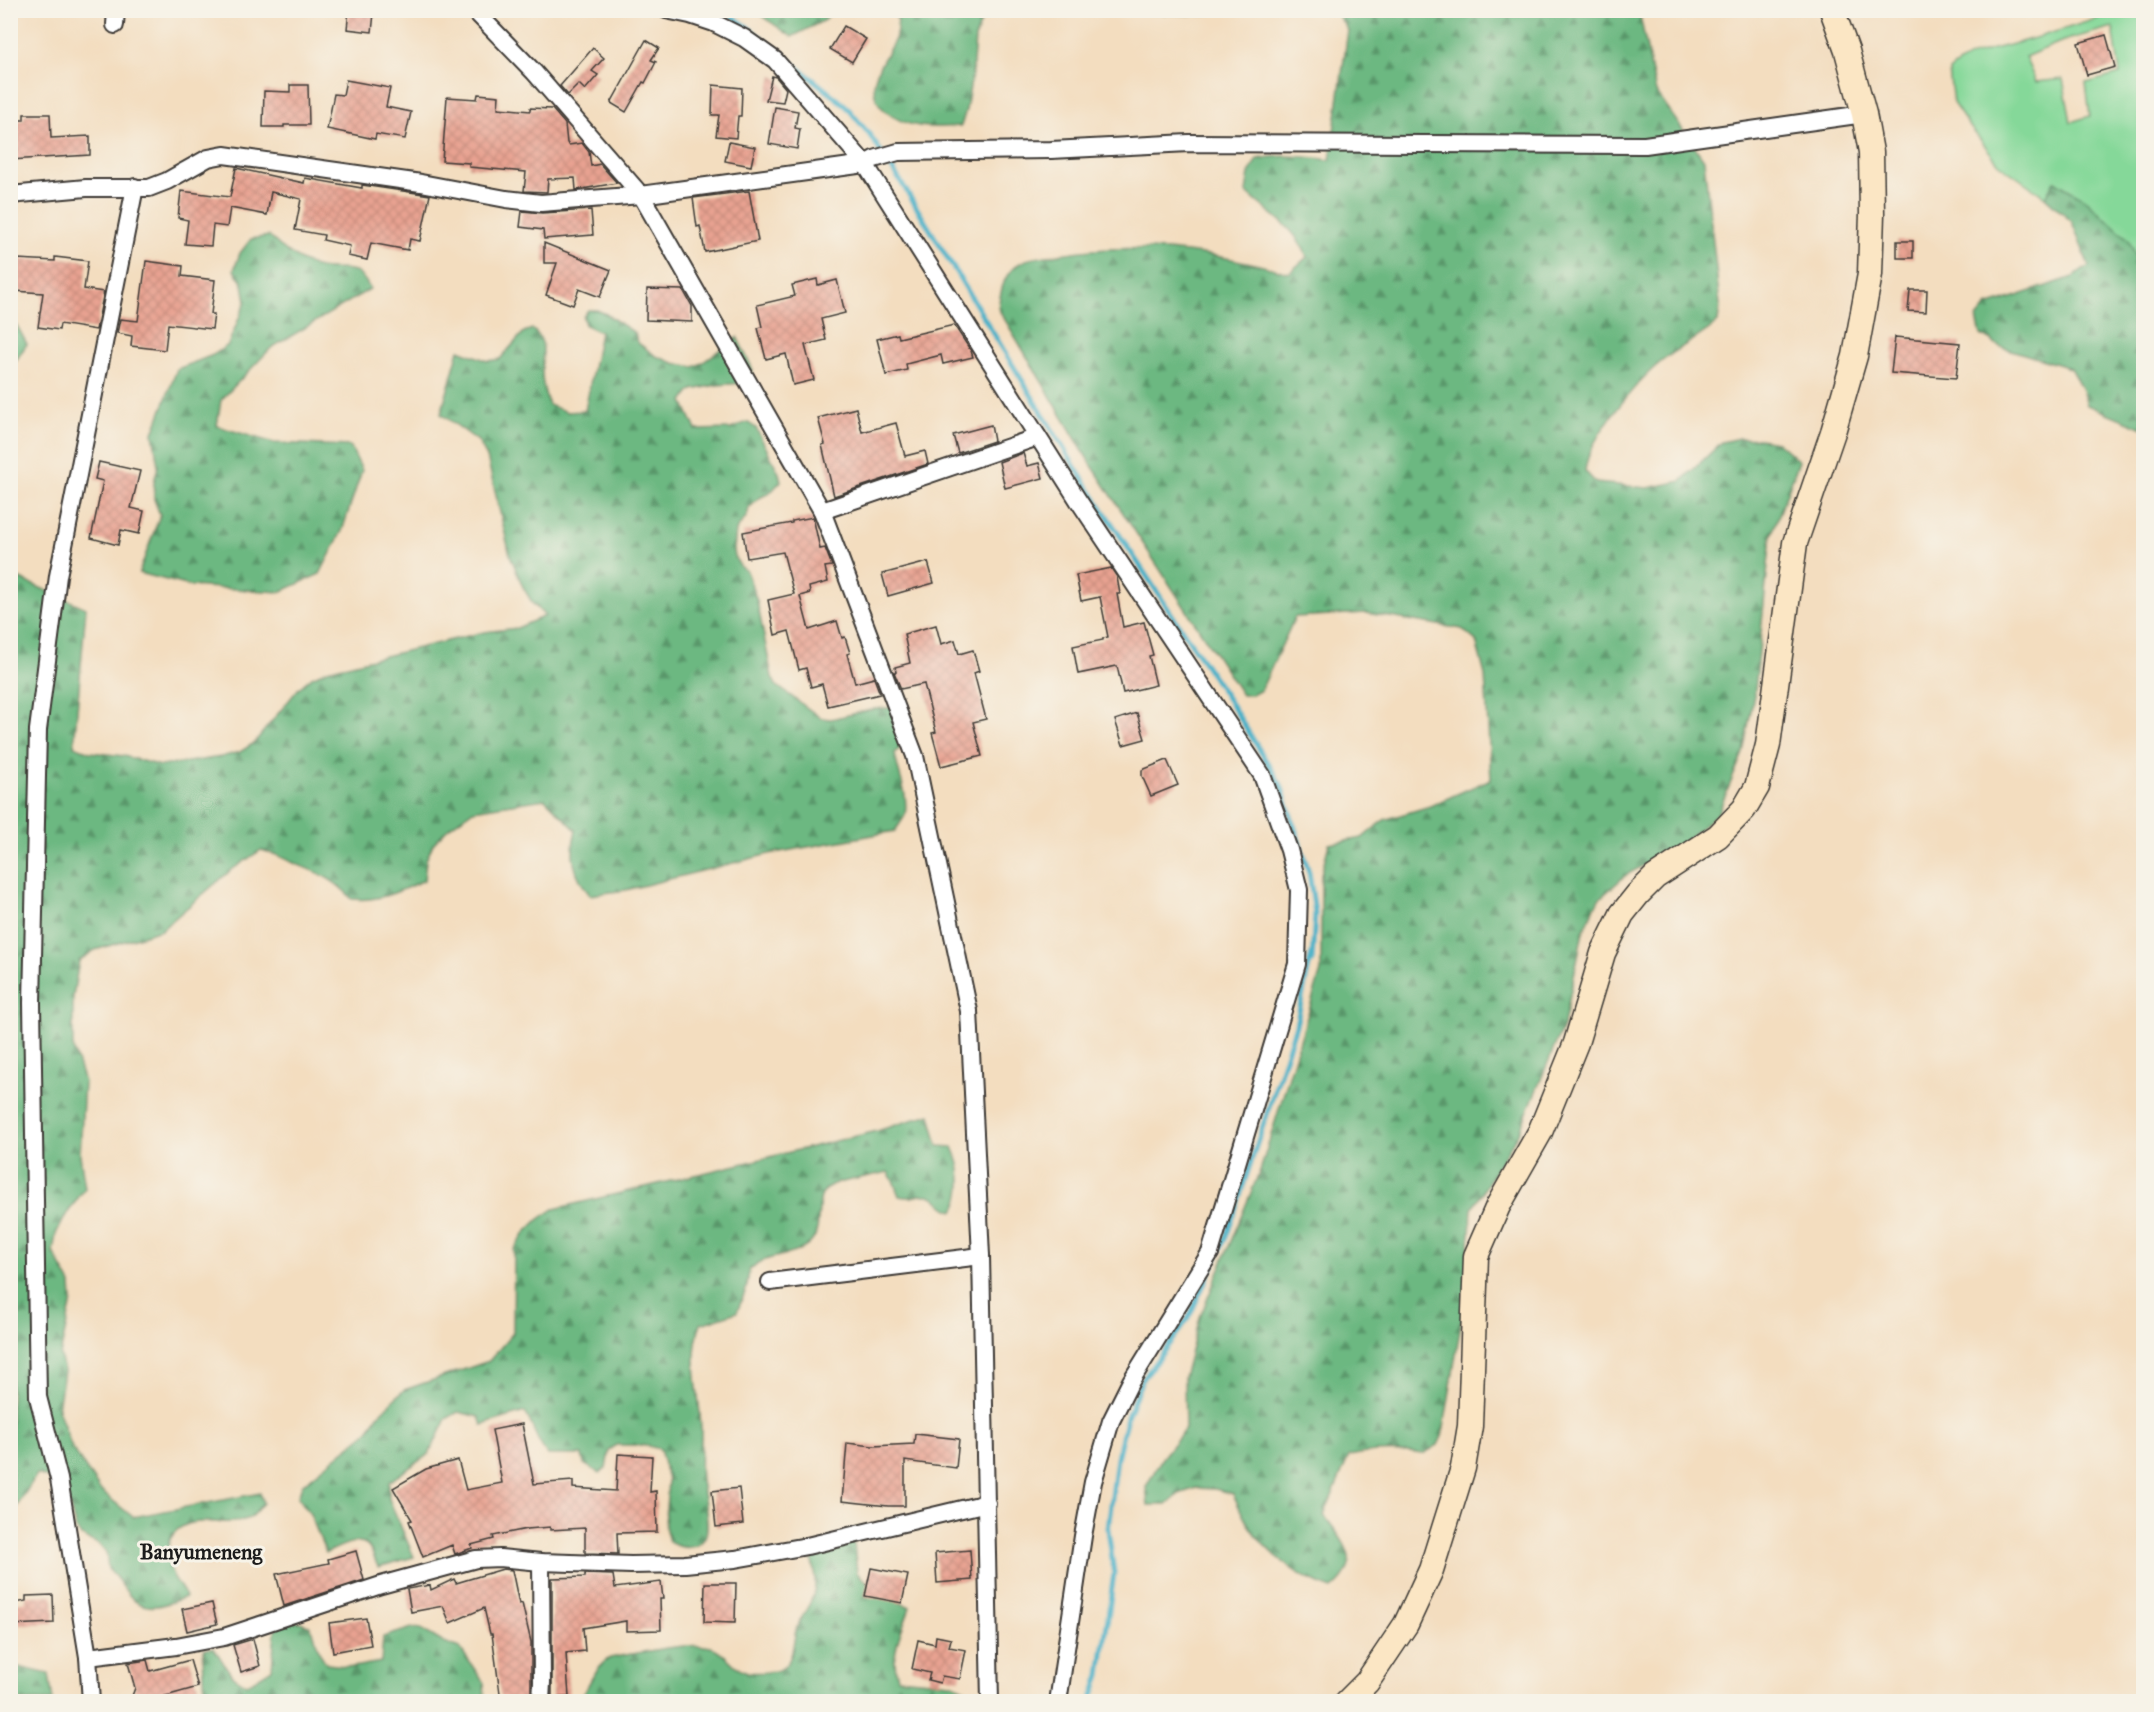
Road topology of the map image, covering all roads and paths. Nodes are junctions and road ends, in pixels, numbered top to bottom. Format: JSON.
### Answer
{"nodes":[{"id":1,"x":474,"y":10,"type":"edge"},
{"id":2,"x":666,"y":10,"type":"edge"},
{"id":3,"x":1832,"y":10,"type":"edge"},
{"id":4,"x":1864,"y":114,"type":"junction"},
{"id":5,"x":869,"y":161,"type":"junction"},
{"id":6,"x":135,"y":187,"type":"junction"},
{"id":7,"x":10,"y":195,"type":"edge"},
{"id":8,"x":641,"y":195,"type":"junction"},
{"id":9,"x":1038,"y":437,"type":"junction"},
{"id":10,"x":822,"y":511,"type":"junction"},
{"id":11,"x":981,"y":1256,"type":"junction"},
{"id":12,"x":770,"y":1282,"type":"dead end"},
{"id":13,"x":987,"y":1503,"type":"junction"},
{"id":14,"x":541,"y":1562,"type":"junction"},
{"id":15,"x":88,"y":1657,"type":"junction"},
{"id":16,"x":92,"y":1701,"type":"edge"},
{"id":17,"x":541,"y":1701,"type":"edge"},
{"id":18,"x":990,"y":1701,"type":"edge"},
{"id":19,"x":1058,"y":1701,"type":"edge"},
{"id":20,"x":1347,"y":1701,"type":"edge"}],
"edges":[{"from":1,"to":8,"type":"street"},
{"from":2,"to":5,"type":"street"},
{"from":3,"to":4,"type":"main road"},
{"from":4,"to":5,"type":"street"},
{"from":4,"to":20,"type":"main road"},
{"from":5,"to":8,"type":"street"},
{"from":5,"to":9,"type":"street"},
{"from":6,"to":7,"type":"street"},
{"from":6,"to":8,"type":"street"},
{"from":6,"to":15,"type":"street"},
{"from":8,"to":10,"type":"street"},
{"from":9,"to":10,"type":"street"},
{"from":9,"to":19,"type":"street"},
{"from":10,"to":11,"type":"street"},
{"from":11,"to":12,"type":"street"},
{"from":11,"to":13,"type":"street"},
{"from":13,"to":14,"type":"street"},
{"from":13,"to":18,"type":"street"},
{"from":14,"to":15,"type":"street"},
{"from":14,"to":17,"type":"street"},
{"from":15,"to":16,"type":"street"}]}
